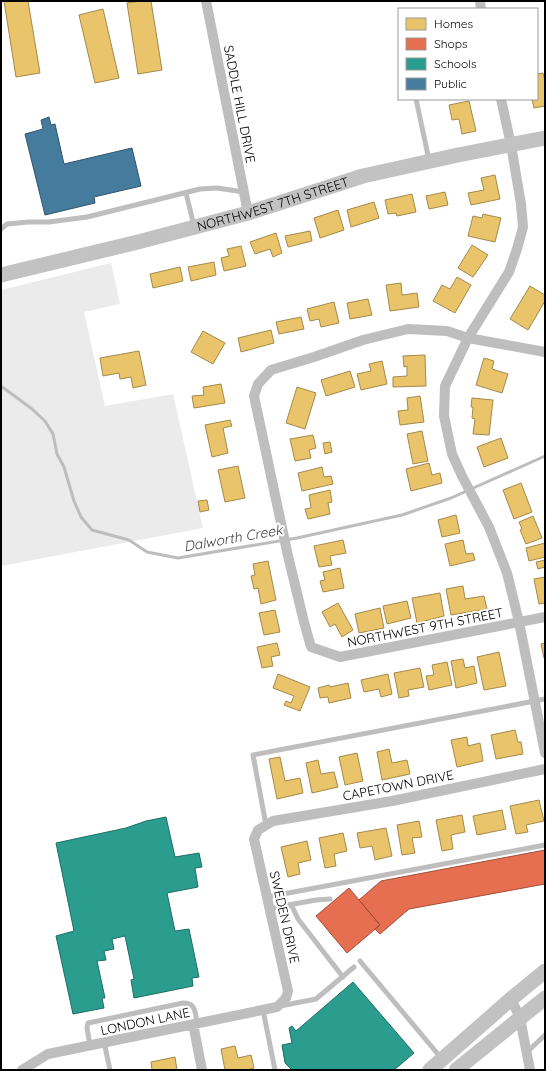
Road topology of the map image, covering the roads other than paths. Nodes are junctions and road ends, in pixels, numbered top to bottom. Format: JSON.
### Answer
{"nodes":[{"id":1,"x":206,"y":1,"type":"edge"},
{"id":2,"x":416,"y":100,"type":"edge"},
{"id":3,"x":501,"y":100,"type":"edge"},
{"id":4,"x":545,"y":138,"type":"edge"},
{"id":5,"x":511,"y":145,"type":"junction"},
{"id":6,"x":429,"y":161,"type":"junction"},
{"id":7,"x":244,"y":192,"type":"junction"},
{"id":8,"x":186,"y":194,"type":"junction"},
{"id":9,"x":248,"y":213,"type":"junction"},
{"id":10,"x":194,"y":227,"type":"junction"},
{"id":11,"x":1,"y":229,"type":"edge"},
{"id":12,"x":1,"y":275,"type":"edge"},
{"id":13,"x":468,"y":338,"type":"junction"},
{"id":14,"x":545,"y":352,"type":"edge"},
{"id":15,"x":545,"y":617,"type":"edge"},
{"id":16,"x":518,"y":622,"type":"junction"},
{"id":17,"x":545,"y":699,"type":"edge"},
{"id":18,"x":534,"y":701,"type":"junction"},
{"id":19,"x":545,"y":753,"type":"edge"},
{"id":20,"x":545,"y":769,"type":"edge"},
{"id":21,"x":262,"y":827,"type":"junction"},
{"id":22,"x":545,"y":845,"type":"edge"},
{"id":23,"x":267,"y":897,"type":"junction"},
{"id":24,"x":330,"y":899,"type":"dead end"},
{"id":25,"x":287,"y":905,"type":"junction"},
{"id":26,"x":269,"y":909,"type":"junction"},
{"id":27,"x":360,"y":961,"type":"dead end"},
{"id":28,"x":354,"y":967,"type":"dead end"},
{"id":29,"x":545,"y":971,"type":"edge"},
{"id":30,"x":343,"y":976,"type":"junction"},
{"id":31,"x":545,"y":998,"type":"edge"},
{"id":32,"x":511,"y":999,"type":"junction"},
{"id":33,"x":277,"y":1007,"type":"junction"},
{"id":34,"x":262,"y":1010,"type":"junction"},
{"id":35,"x":520,"y":1018,"type":"junction"},
{"id":36,"x":195,"y":1023,"type":"junction"},
{"id":37,"x":545,"y":1035,"type":"edge"},
{"id":38,"x":104,"y":1042,"type":"junction"},
{"id":39,"x":90,"y":1045,"type":"junction"},
{"id":40,"x":527,"y":1052,"type":"junction"},
{"id":41,"x":442,"y":1059,"type":"junction"},
{"id":42,"x":22,"y":1070,"type":"edge"},
{"id":43,"x":110,"y":1070,"type":"edge"},
{"id":44,"x":202,"y":1070,"type":"edge"},
{"id":45,"x":275,"y":1070,"type":"edge"},
{"id":46,"x":430,"y":1070,"type":"edge"},
{"id":47,"x":456,"y":1070,"type":"edge"},
{"id":48,"x":530,"y":1070,"type":"edge"}],
"edges":[{"from":1,"to":7,"type":"street","name":"SADDLE HILL DRIVE"},
{"from":2,"to":6,"type":"lane"},
{"from":3,"to":5,"type":"street"},
{"from":4,"to":5,"type":"street","name":"NORTHWEST 7TH STREET"},
{"from":5,"to":6,"type":"street","name":"NORTHWEST 7TH STREET"},
{"from":5,"to":13,"type":"street"},
{"from":6,"to":9,"type":"street","name":"NORTHWEST 7TH STREET"},
{"from":7,"to":8,"type":"lane"},
{"from":7,"to":9,"type":"street","name":"SADDLE HILL DRIVE"},
{"from":8,"to":10,"type":"lane"},
{"from":8,"to":11,"type":"lane"},
{"from":9,"to":10,"type":"street","name":"NORTHWEST 7TH STREET"},
{"from":10,"to":12,"type":"street","name":"NORTHWEST 7TH STREET"},
{"from":13,"to":14,"type":"street"},
{"from":13,"to":16,"type":"street"},
{"from":13,"to":16,"type":"street","name":"NORTHWEST 9TH STREET"},
{"from":15,"to":16,"type":"street","name":"NORTHWEST 9TH STREET"},
{"from":16,"to":18,"type":"street"},
{"from":17,"to":18,"type":"lane"},
{"from":18,"to":19,"type":"street"},
{"from":18,"to":21,"type":"lane"},
{"from":20,"to":21,"type":"street","name":"CAPETOWN DRIVE"},
{"from":21,"to":23,"type":"street","name":"SWEDEN DRIVE"},
{"from":22,"to":23,"type":"lane"},
{"from":23,"to":26,"type":"street","name":"SWEDEN DRIVE"},
{"from":24,"to":25,"type":"lane"},
{"from":25,"to":26,"type":"lane"},
{"from":25,"to":30,"type":"lane"},
{"from":26,"to":33,"type":"street","name":"SWEDEN DRIVE"},
{"from":27,"to":41,"type":"lane"},
{"from":28,"to":30,"type":"lane"},
{"from":29,"to":32,"type":"street"},
{"from":30,"to":33,"type":"lane"},
{"from":31,"to":35,"type":"street"},
{"from":32,"to":35,"type":"street"},
{"from":32,"to":41,"type":"street"},
{"from":33,"to":34,"type":"street","name":"LONDON LANE"},
{"from":34,"to":36,"type":"street","name":"LONDON LANE"},
{"from":34,"to":45,"type":"lane"},
{"from":35,"to":40,"type":"street"},
{"from":35,"to":47,"type":"street"},
{"from":36,"to":38,"type":"street","name":"LONDON LANE"},
{"from":36,"to":39,"type":"lane"},
{"from":36,"to":44,"type":"street"},
{"from":37,"to":40,"type":"lane"},
{"from":38,"to":39,"type":"street","name":"LONDON LANE"},
{"from":38,"to":43,"type":"lane"},
{"from":39,"to":42,"type":"street","name":"LONDON LANE"},
{"from":40,"to":48,"type":"street"},
{"from":41,"to":46,"type":"street"}]}
